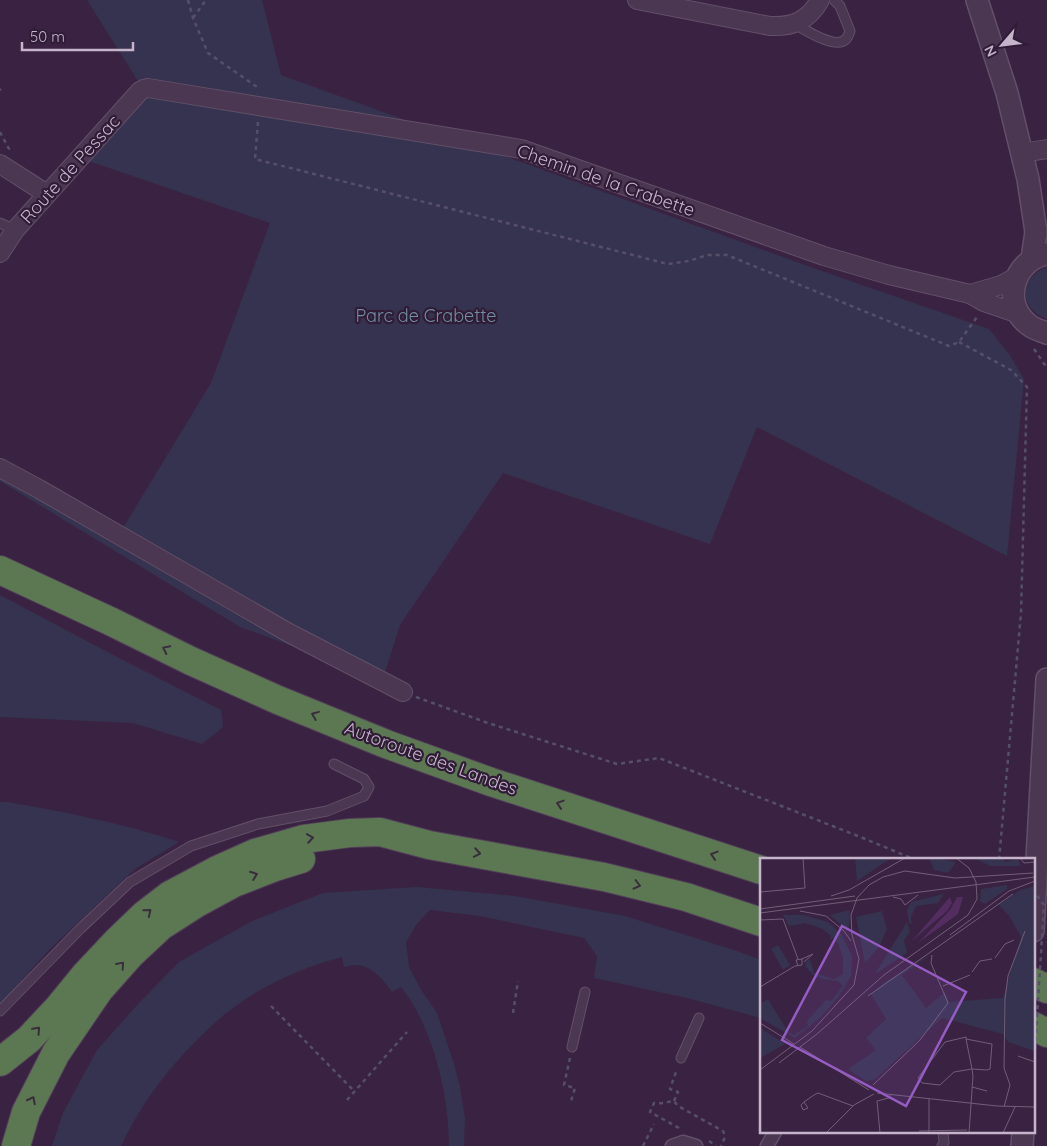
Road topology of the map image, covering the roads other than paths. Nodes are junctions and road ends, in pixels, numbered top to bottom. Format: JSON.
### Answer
{"nodes":[{"id":1,"x":637,"y":0,"type":"edge"},
{"id":2,"x":820,"y":0,"type":"edge"},
{"id":3,"x":834,"y":0,"type":"edge"},
{"id":4,"x":978,"y":0,"type":"edge"},
{"id":5,"x":794,"y":24,"type":"junction"},
{"id":6,"x":144,"y":89,"type":"joint"},
{"id":7,"x":1034,"y":151,"type":"edge"},
{"id":8,"x":0,"y":164,"type":"edge"},
{"id":9,"x":47,"y":194,"type":"junction"},
{"id":10,"x":1047,"y":214,"type":"edge"},
{"id":11,"x":7,"y":226,"type":"edge"},
{"id":12,"x":0,"y":253,"type":"edge"},
{"id":13,"x":1040,"y":256,"type":"edge"},
{"id":14,"x":1016,"y":278,"type":"junction"},
{"id":15,"x":970,"y":294,"type":"junction"},
{"id":16,"x":1019,"y":314,"type":"junction"},
{"id":17,"x":1044,"y":336,"type":"edge"},
{"id":18,"x":0,"y":468,"type":"edge"},
{"id":19,"x":0,"y":553,"type":"edge"},
{"id":20,"x":0,"y":570,"type":"edge"},
{"id":21,"x":112,"y":622,"type":"junction"},
{"id":22,"x":1047,"y":679,"type":"edge"},
{"id":23,"x":403,"y":692,"type":"road end"},
{"id":24,"x":334,"y":764,"type":"dead end"},
{"id":25,"x":429,"y":844,"type":"junction"},
{"id":26,"x":760,"y":870,"type":"edge"},
{"id":27,"x":1034,"y":912,"type":"edge"},
{"id":28,"x":760,"y":922,"type":"edge"},
{"id":29,"x":1034,"y":982,"type":"edge"},
{"id":30,"x":1047,"y":989,"type":"edge"},
{"id":31,"x":585,"y":992,"type":"dead end"},
{"id":32,"x":0,"y":1011,"type":"edge"},
{"id":33,"x":699,"y":1018,"type":"dead end"},
{"id":34,"x":1034,"y":1026,"type":"edge"},
{"id":35,"x":1047,"y":1033,"type":"edge"},
{"id":36,"x":572,"y":1047,"type":"road end"},
{"id":37,"x":681,"y":1058,"type":"road end"},
{"id":38,"x":0,"y":1062,"type":"edge"},
{"id":39,"x":774,"y":1134,"type":"edge"},
{"id":40,"x":943,"y":1134,"type":"edge"},
{"id":41,"x":699,"y":1142,"type":"edge"},
{"id":42,"x":16,"y":1146,"type":"edge"},
{"id":43,"x":672,"y":1146,"type":"edge"},
{"id":44,"x":767,"y":1146,"type":"edge"},
{"id":45,"x":942,"y":1146,"type":"edge"}],
"edges":[{"from":1,"to":5,"type":"street"},
{"from":2,"to":5,"type":"street"},
{"from":3,"to":5,"type":"lane"},
{"from":4,"to":7,"type":"street"},
{"from":6,"to":9,"type":"street","name":"Route de Pessac"},
{"from":6,"to":15,"type":"street","name":"Chemin de la Crabette"},
{"from":7,"to":10,"type":"street"},
{"from":7,"to":13,"type":"street"},
{"from":8,"to":9,"type":"street"},
{"from":9,"to":11,"type":"street","name":"Route de Pessac"},
{"from":11,"to":12,"type":"street","name":"Route de Pessac"},
{"from":13,"to":14,"type":"street"},
{"from":14,"to":15,"type":"street","name":"Chemin de la Crabette"},
{"from":14,"to":16,"type":"street"},
{"from":15,"to":16,"type":"street","name":"Chemin de la Crabette"},
{"from":16,"to":17,"type":"street"},
{"from":18,"to":23,"type":"street"},
{"from":19,"to":21,"type":"highway"},
{"from":20,"to":21,"type":"highway"},
{"from":26,"to":21,"type":"highway","name":"Autoroute des Landes","one_way":true},
{"from":22,"to":27,"type":"street"},
{"from":24,"to":32,"type":"lane"},
{"from":25,"to":28,"type":"highway","one_way":true},
{"from":38,"to":25,"type":"highway","one_way":true},
{"from":42,"to":25,"type":"highway","one_way":true},
{"from":29,"to":30,"type":"highway"},
{"from":31,"to":36,"type":"lane"},
{"from":33,"to":37,"type":"lane"},
{"from":34,"to":35,"type":"highway"},
{"from":39,"to":44,"type":"street"},
{"from":40,"to":45,"type":"lane"},
{"from":41,"to":43,"type":"street"}]}
